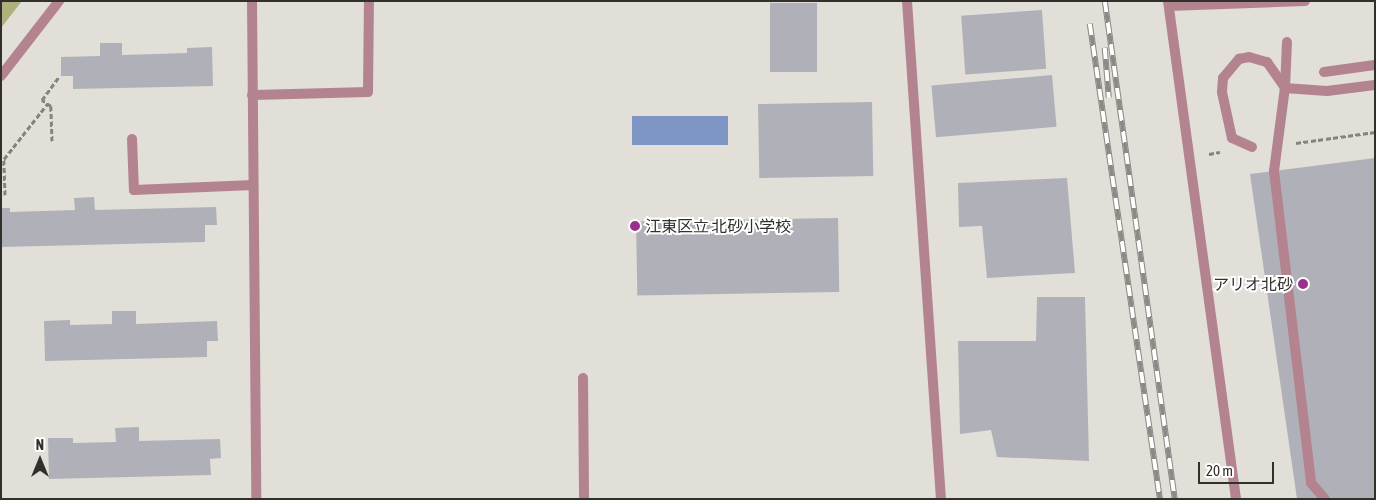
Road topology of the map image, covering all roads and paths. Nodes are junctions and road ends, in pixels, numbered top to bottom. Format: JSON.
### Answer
{"nodes":[{"id":1,"x":58,"y":1,"type":"edge"},
{"id":2,"x":252,"y":1,"type":"edge"},
{"id":3,"x":369,"y":1,"type":"edge"},
{"id":4,"x":907,"y":1,"type":"edge"},
{"id":5,"x":1305,"y":1,"type":"edge"},
{"id":6,"x":1168,"y":4,"type":"edge"},
{"id":7,"x":1287,"y":42,"type":"dead end"},
{"id":8,"x":1375,"y":65,"type":"edge"},
{"id":9,"x":1324,"y":72,"type":"dead end"},
{"id":10,"x":1,"y":76,"type":"edge"},
{"id":11,"x":59,"y":77,"type":"dead end"},
{"id":12,"x":1375,"y":86,"type":"edge"},
{"id":13,"x":1285,"y":88,"type":"junction"},
{"id":14,"x":252,"y":95,"type":"junction"},
{"id":15,"x":48,"y":103,"type":"junction"},
{"id":16,"x":132,"y":139,"type":"dead end"},
{"id":17,"x":52,"y":141,"type":"dead end"},
{"id":18,"x":1252,"y":147,"type":"dead end"},
{"id":19,"x":253,"y":185,"type":"junction"},
{"id":20,"x":5,"y":195,"type":"dead end"},
{"id":21,"x":583,"y":378,"type":"dead end"},
{"id":22,"x":256,"y":499,"type":"edge"},
{"id":23,"x":584,"y":499,"type":"edge"},
{"id":24,"x":941,"y":499,"type":"edge"},
{"id":25,"x":1236,"y":499,"type":"edge"},
{"id":26,"x":1325,"y":499,"type":"edge"}],
"edges":[{"from":1,"to":10,"type":"street"},
{"from":2,"to":14,"type":"street"},
{"from":3,"to":14,"type":"street"},
{"from":4,"to":24,"type":"street"},
{"from":5,"to":6,"type":"street"},
{"from":6,"to":25,"type":"street"},
{"from":7,"to":13,"type":"street"},
{"from":8,"to":9,"type":"street"},
{"from":11,"to":15,"type":"path"},
{"from":12,"to":13,"type":"street"},
{"from":13,"to":18,"type":"street"},
{"from":13,"to":26,"type":"street","bridge":true},
{"from":14,"to":19,"type":"street"},
{"from":15,"to":17,"type":"path"},
{"from":15,"to":20,"type":"path"},
{"from":16,"to":19,"type":"street"},
{"from":19,"to":22,"type":"street"},
{"from":21,"to":23,"type":"street"}]}
